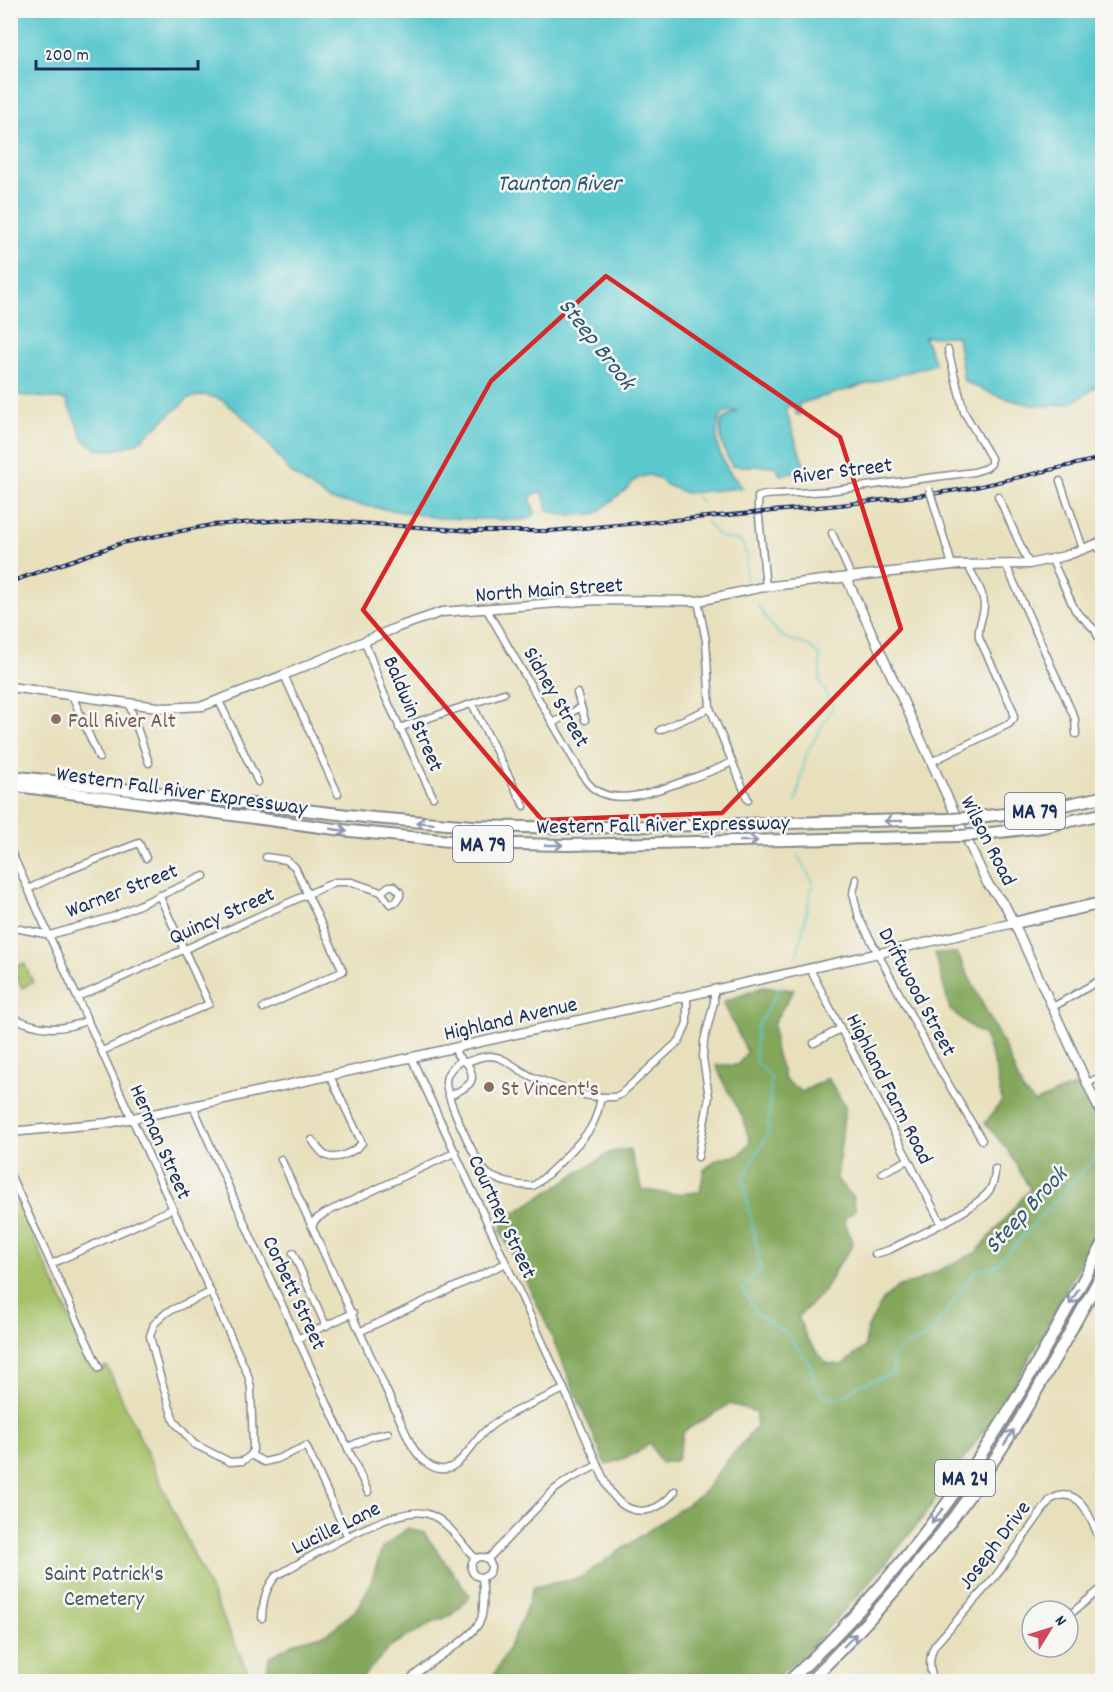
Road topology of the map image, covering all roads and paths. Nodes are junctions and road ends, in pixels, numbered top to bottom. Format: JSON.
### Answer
{"nodes":[{"id":1,"x":948,"y":350,"type":"dead end"},
{"id":2,"x":926,"y":477,"type":"junction"},
{"id":3,"x":1060,"y":481,"type":"dead end"},
{"id":4,"x":998,"y":496,"type":"dead end"},
{"id":5,"x":758,"y":508,"type":"dead end"},
{"id":6,"x":759,"y":517,"type":"dead end"},
{"id":7,"x":832,"y":534,"type":"dead end"},
{"id":8,"x":1100,"y":543,"type":"edge"},
{"id":9,"x":1083,"y":549,"type":"junction"},
{"id":10,"x":1102,"y":555,"type":"edge"},
{"id":11,"x":1052,"y":560,"type":"junction"},
{"id":12,"x":1029,"y":564,"type":"junction"},
{"id":13,"x":968,"y":565,"type":"junction"},
{"id":14,"x":1006,"y":565,"type":"junction"},
{"id":15,"x":952,"y":566,"type":"junction"},
{"id":16,"x":850,"y":579,"type":"junction"},
{"id":17,"x":766,"y":587,"type":"junction"},
{"id":18,"x":698,"y":601,"type":"junction"},
{"id":19,"x":487,"y":610,"type":"junction"},
{"id":20,"x":365,"y":642,"type":"junction"},
{"id":21,"x":1102,"y":645,"type":"edge"},
{"id":22,"x":284,"y":675,"type":"junction"},
{"id":23,"x":10,"y":687,"type":"edge"},
{"id":24,"x":504,"y":693,"type":"dead end"},
{"id":25,"x":577,"y":693,"type":"dead end"},
{"id":26,"x":72,"y":695,"type":"junction"},
{"id":27,"x":219,"y":701,"type":"junction"},
{"id":28,"x":129,"y":704,"type":"junction"},
{"id":29,"x":472,"y":704,"type":"junction"},
{"id":30,"x":581,"y":707,"type":"junction"},
{"id":31,"x":710,"y":708,"type":"junction"},
{"id":32,"x":585,"y":720,"type":"dead end"},
{"id":33,"x":553,"y":723,"type":"junction"},
{"id":34,"x":399,"y":728,"type":"junction"},
{"id":35,"x":660,"y":730,"type":"dead end"},
{"id":36,"x":1076,"y":734,"type":"dead end"},
{"id":37,"x":99,"y":758,"type":"dead end"},
{"id":38,"x":732,"y":762,"type":"junction"},
{"id":39,"x":931,"y":762,"type":"junction"},
{"id":40,"x":149,"y":763,"type":"dead end"},
{"id":41,"x":10,"y":776,"type":"edge"},
{"id":42,"x":258,"y":782,"type":"dead end"},
{"id":43,"x":10,"y":785,"type":"edge"},
{"id":44,"x":338,"y":794,"type":"dead end"},
{"id":45,"x":433,"y":797,"type":"dead end"},
{"id":46,"x":1102,"y":797,"type":"edge"},
{"id":47,"x":748,"y":800,"type":"dead end"},
{"id":48,"x":524,"y":806,"type":"dead end"},
{"id":49,"x":1102,"y":814,"type":"edge"},
{"id":50,"x":10,"y":849,"type":"edge"},
{"id":51,"x":146,"y":858,"type":"dead end"},
{"id":52,"x":266,"y":858,"type":"dead end"},
{"id":53,"x":204,"y":876,"type":"dead end"},
{"id":54,"x":856,"y":879,"type":"dead end"},
{"id":55,"x":28,"y":889,"type":"junction"},
{"id":56,"x":381,"y":892,"type":"dead end"},
{"id":57,"x":159,"y":895,"type":"junction"},
{"id":58,"x":307,"y":895,"type":"junction"},
{"id":59,"x":1102,"y":903,"type":"edge"},
{"id":60,"x":1014,"y":923,"type":"junction"},
{"id":61,"x":10,"y":927,"type":"edge"},
{"id":62,"x":50,"y":935,"type":"junction"},
{"id":63,"x":186,"y":950,"type":"junction"},
{"id":64,"x":879,"y":953,"type":"junction"},
{"id":65,"x":810,"y":969,"type":"junction"},
{"id":66,"x":1102,"y":979,"type":"edge"},
{"id":67,"x":714,"y":990,"type":"junction"},
{"id":68,"x":687,"y":996,"type":"junction"},
{"id":69,"x":78,"y":997,"type":"junction"},
{"id":70,"x":1053,"y":1007,"type":"junction"},
{"id":71,"x":263,"y":1008,"type":"dead end"},
{"id":72,"x":10,"y":1016,"type":"edge"},
{"id":73,"x":88,"y":1020,"type":"junction"},
{"id":74,"x":840,"y":1029,"type":"junction"},
{"id":75,"x":814,"y":1043,"type":"dead end"},
{"id":76,"x":455,"y":1047,"type":"junction"},
{"id":77,"x":102,"y":1051,"type":"junction"},
{"id":78,"x":411,"y":1057,"type":"junction"},
{"id":79,"x":464,"y":1061,"type":"junction"},
{"id":80,"x":330,"y":1076,"type":"junction"},
{"id":81,"x":1102,"y":1076,"type":"edge"},
{"id":82,"x":1088,"y":1083,"type":"junction"},
{"id":83,"x":450,"y":1096,"type":"junction"},
{"id":84,"x":601,"y":1097,"type":"junction"},
{"id":85,"x":193,"y":1106,"type":"junction"},
{"id":86,"x":1102,"y":1116,"type":"edge"},
{"id":87,"x":132,"y":1119,"type":"junction"},
{"id":88,"x":10,"y":1132,"type":"edge"},
{"id":89,"x":312,"y":1140,"type":"dead end"},
{"id":90,"x":982,"y":1140,"type":"dead end"},
{"id":91,"x":456,"y":1152,"type":"junction"},
{"id":92,"x":698,"y":1156,"type":"dead end"},
{"id":93,"x":281,"y":1159,"type":"dead end"},
{"id":94,"x":908,"y":1160,"type":"junction"},
{"id":95,"x":995,"y":1169,"type":"dead end"},
{"id":96,"x":882,"y":1173,"type":"dead end"},
{"id":97,"x":10,"y":1174,"type":"edge"},
{"id":98,"x":172,"y":1209,"type":"junction"},
{"id":99,"x":941,"y":1223,"type":"junction"},
{"id":100,"x":313,"y":1225,"type":"junction"},
{"id":101,"x":1102,"y":1246,"type":"edge"},
{"id":102,"x":293,"y":1253,"type":"dead end"},
{"id":103,"x":875,"y":1254,"type":"dead end"},
{"id":104,"x":506,"y":1263,"type":"junction"},
{"id":105,"x":51,"y":1264,"type":"junction"},
{"id":106,"x":1102,"y":1274,"type":"edge"},
{"id":107,"x":212,"y":1292,"type":"junction"},
{"id":108,"x":353,"y":1313,"type":"junction"},
{"id":109,"x":326,"y":1326,"type":"junction"},
{"id":110,"x":361,"y":1331,"type":"junction"},
{"id":111,"x":297,"y":1339,"type":"junction"},
{"id":112,"x":99,"y":1368,"type":"dead end"},
{"id":113,"x":564,"y":1389,"type":"junction"},
{"id":114,"x":388,"y":1433,"type":"dead end"},
{"id":115,"x":348,"y":1447,"type":"junction"},
{"id":116,"x":252,"y":1455,"type":"junction"},
{"id":117,"x":598,"y":1465,"type":"junction"},
{"id":118,"x":675,"y":1491,"type":"dead end"},
{"id":119,"x":368,"y":1492,"type":"dead end"},
{"id":120,"x":348,"y":1537,"type":"junction"},
{"id":121,"x":1102,"y":1546,"type":"edge"},
{"id":122,"x":475,"y":1558,"type":"junction"},
{"id":123,"x":488,"y":1559,"type":"junction"},
{"id":124,"x":482,"y":1577,"type":"junction"},
{"id":125,"x":1102,"y":1588,"type":"edge"},
{"id":126,"x":1080,"y":1606,"type":"edge"},
{"id":127,"x":262,"y":1618,"type":"dead end"},
{"id":128,"x":407,"y":1682,"type":"edge"},
{"id":129,"x":788,"y":1682,"type":"edge"},
{"id":130,"x":808,"y":1682,"type":"edge"},
{"id":131,"x":934,"y":1682,"type":"edge"}],
"edges":[{"from":1,"to":2,"type":"street","name":"River Street"},
{"from":2,"to":5,"type":"street","name":"River Street"},
{"from":2,"to":15,"type":"street","bridge":true},
{"from":3,"to":9,"type":"street"},
{"from":4,"to":12,"type":"street"},
{"from":6,"to":17,"type":"street"},
{"from":7,"to":16,"type":"street","name":"Wilson Road"},
{"from":8,"to":9,"type":"main road","name":"North Main Street"},
{"from":8,"to":10,"type":"street"},
{"from":9,"to":11,"type":"main road","name":"North Main Street"},
{"from":11,"to":12,"type":"main road","name":"North Main Street"},
{"from":11,"to":21,"type":"street"},
{"from":12,"to":14,"type":"main road","name":"North Main Street"},
{"from":13,"to":14,"type":"main road","name":"North Main Street"},
{"from":13,"to":15,"type":"main road","name":"North Main Street"},
{"from":13,"to":39,"type":"street"},
{"from":14,"to":36,"type":"street"},
{"from":15,"to":16,"type":"main road","name":"North Main Street"},
{"from":16,"to":17,"type":"main road","name":"North Main Street"},
{"from":16,"to":39,"type":"main road","name":"Wilson Road"},
{"from":17,"to":18,"type":"main road","name":"North Main Street"},
{"from":18,"to":19,"type":"main road","name":"North Main Street"},
{"from":18,"to":31,"type":"street"},
{"from":19,"to":20,"type":"main road","name":"North Main Street"},
{"from":19,"to":33,"type":"street","name":"Sidney Street"},
{"from":20,"to":22,"type":"main road","name":"North Main Street"},
{"from":20,"to":34,"type":"street","name":"Baldwin Street"},
{"from":22,"to":27,"type":"main road","name":"North Main Street"},
{"from":22,"to":44,"type":"street"},
{"from":23,"to":26,"type":"main road","name":"North Main Street"},
{"from":24,"to":29,"type":"street"},
{"from":25,"to":30,"type":"street"},
{"from":26,"to":28,"type":"main road","name":"North Main Street"},
{"from":26,"to":37,"type":"street"},
{"from":27,"to":28,"type":"main road","name":"North Main Street"},
{"from":27,"to":42,"type":"street"},
{"from":28,"to":40,"type":"street"},
{"from":29,"to":34,"type":"street"},
{"from":29,"to":48,"type":"street"},
{"from":30,"to":32,"type":"street"},
{"from":30,"to":33,"type":"street"},
{"from":31,"to":35,"type":"street"},
{"from":31,"to":38,"type":"street"},
{"from":33,"to":38,"type":"street","name":"Sidney Street"},
{"from":34,"to":45,"type":"street","name":"Baldwin Street"},
{"from":38,"to":47,"type":"street"},
{"from":39,"to":60,"type":"main road","name":"Wilson Road"},
{"from":46,"to":41,"type":"highway","name":"Western Fall River Expressway","number":"MA 79","one_way":true,"bridge":true},
{"from":43,"to":49,"type":"highway","name":"Western Fall River Expressway","number":"MA 79","one_way":true,"bridge":true},
{"from":50,"to":55,"type":"street","name":"Herman Street"},
{"from":51,"to":55,"type":"street"},
{"from":52,"to":58,"type":"street"},
{"from":53,"to":57,"type":"street","name":"Warner Street"},
{"from":54,"to":64,"type":"street","name":"Driftwood Street"},
{"from":55,"to":62,"type":"street","name":"Herman Street"},
{"from":56,"to":58,"type":"street","name":"Quincy Street"},
{"from":57,"to":62,"type":"street","name":"Warner Street"},
{"from":57,"to":63,"type":"street"},
{"from":58,"to":63,"type":"street","name":"Quincy Street"},
{"from":58,"to":71,"type":"street"},
{"from":59,"to":60,"type":"highway"},
{"from":60,"to":64,"type":"main road","name":"Highland Avenue"},
{"from":60,"to":70,"type":"main road","name":"Wilson Road"},
{"from":61,"to":62,"type":"street"},
{"from":62,"to":69,"type":"street","name":"Herman Street"},
{"from":63,"to":69,"type":"street","name":"Quincy Street"},
{"from":63,"to":77,"type":"street"},
{"from":64,"to":65,"type":"main road","name":"Highland Avenue"},
{"from":64,"to":90,"type":"street","name":"Driftwood Street"},
{"from":65,"to":67,"type":"main road","name":"Highland Avenue"},
{"from":65,"to":74,"type":"street","name":"Highland Farm Road"},
{"from":66,"to":70,"type":"street"},
{"from":67,"to":68,"type":"main road","name":"Highland Avenue"},
{"from":67,"to":92,"type":"street"},
{"from":68,"to":76,"type":"main road","name":"Highland Avenue"},
{"from":68,"to":84,"type":"street"},
{"from":69,"to":73,"type":"street","name":"Herman Street"},
{"from":70,"to":82,"type":"main road","name":"Wilson Road"},
{"from":72,"to":73,"type":"street"},
{"from":73,"to":77,"type":"street","name":"Herman Street"},
{"from":74,"to":75,"type":"street"},
{"from":74,"to":94,"type":"street","name":"Highland Farm Road"},
{"from":76,"to":78,"type":"main road","name":"Highland Avenue"},
{"from":76,"to":79,"type":"street"},
{"from":77,"to":87,"type":"street","name":"Herman Street"},
{"from":78,"to":80,"type":"main road","name":"Highland Avenue"},
{"from":78,"to":91,"type":"street","name":"Courtney Street"},
{"from":79,"to":83,"type":"street"},
{"from":79,"to":83,"type":"street"},
{"from":79,"to":84,"type":"street"},
{"from":80,"to":85,"type":"main road","name":"Highland Avenue"},
{"from":80,"to":89,"type":"street"},
{"from":81,"to":82,"type":"street"},
{"from":82,"to":86,"type":"main road","name":"Wilson Road"},
{"from":83,"to":84,"type":"street"},
{"from":85,"to":87,"type":"main road","name":"Highland Avenue"},
{"from":85,"to":111,"type":"street","name":"Corbett Street"},
{"from":87,"to":88,"type":"main road","name":"Highland Avenue"},
{"from":87,"to":98,"type":"street","name":"Herman Street"},
{"from":91,"to":100,"type":"street"},
{"from":91,"to":104,"type":"street","name":"Courtney Street"},
{"from":93,"to":100,"type":"street"},
{"from":94,"to":96,"type":"street"},
{"from":94,"to":99,"type":"street","name":"Highland Farm Road"},
{"from":95,"to":99,"type":"street"},
{"from":97,"to":105,"type":"street"},
{"from":98,"to":105,"type":"street"},
{"from":98,"to":107,"type":"street","name":"Herman Street"},
{"from":99,"to":103,"type":"street"},
{"from":100,"to":108,"type":"street"},
{"from":101,"to":129,"type":"highway","number":"MA 24","one_way":true},
{"from":102,"to":109,"type":"street"},
{"from":104,"to":110,"type":"street"},
{"from":104,"to":113,"type":"street","name":"Courtney Street"},
{"from":105,"to":112,"type":"street"},
{"from":130,"to":106,"type":"highway","number":"MA 24","one_way":true},
{"from":107,"to":116,"type":"street","name":"Herman Street"},
{"from":107,"to":116,"type":"street"},
{"from":108,"to":109,"type":"street"},
{"from":108,"to":110,"type":"street"},
{"from":109,"to":111,"type":"street"},
{"from":110,"to":113,"type":"street"},
{"from":111,"to":115,"type":"street","name":"Corbett Street"},
{"from":113,"to":117,"type":"street","name":"Courtney Street"},
{"from":114,"to":115,"type":"street"},
{"from":115,"to":119,"type":"street","name":"Corbett Street"},
{"from":116,"to":120,"type":"street"},
{"from":117,"to":118,"type":"street","name":"Courtney Street"},
{"from":117,"to":123,"type":"street"},
{"from":120,"to":122,"type":"street","name":"Lucille Lane"},
{"from":120,"to":127,"type":"street","name":"Lucille Lane"},
{"from":121,"to":131,"type":"street","name":"Joseph Drive"},
{"from":122,"to":123,"type":"street"},
{"from":122,"to":124,"type":"street"},
{"from":123,"to":124,"type":"street"},
{"from":124,"to":128,"type":"street"},
{"from":125,"to":126,"type":"street"}]}
